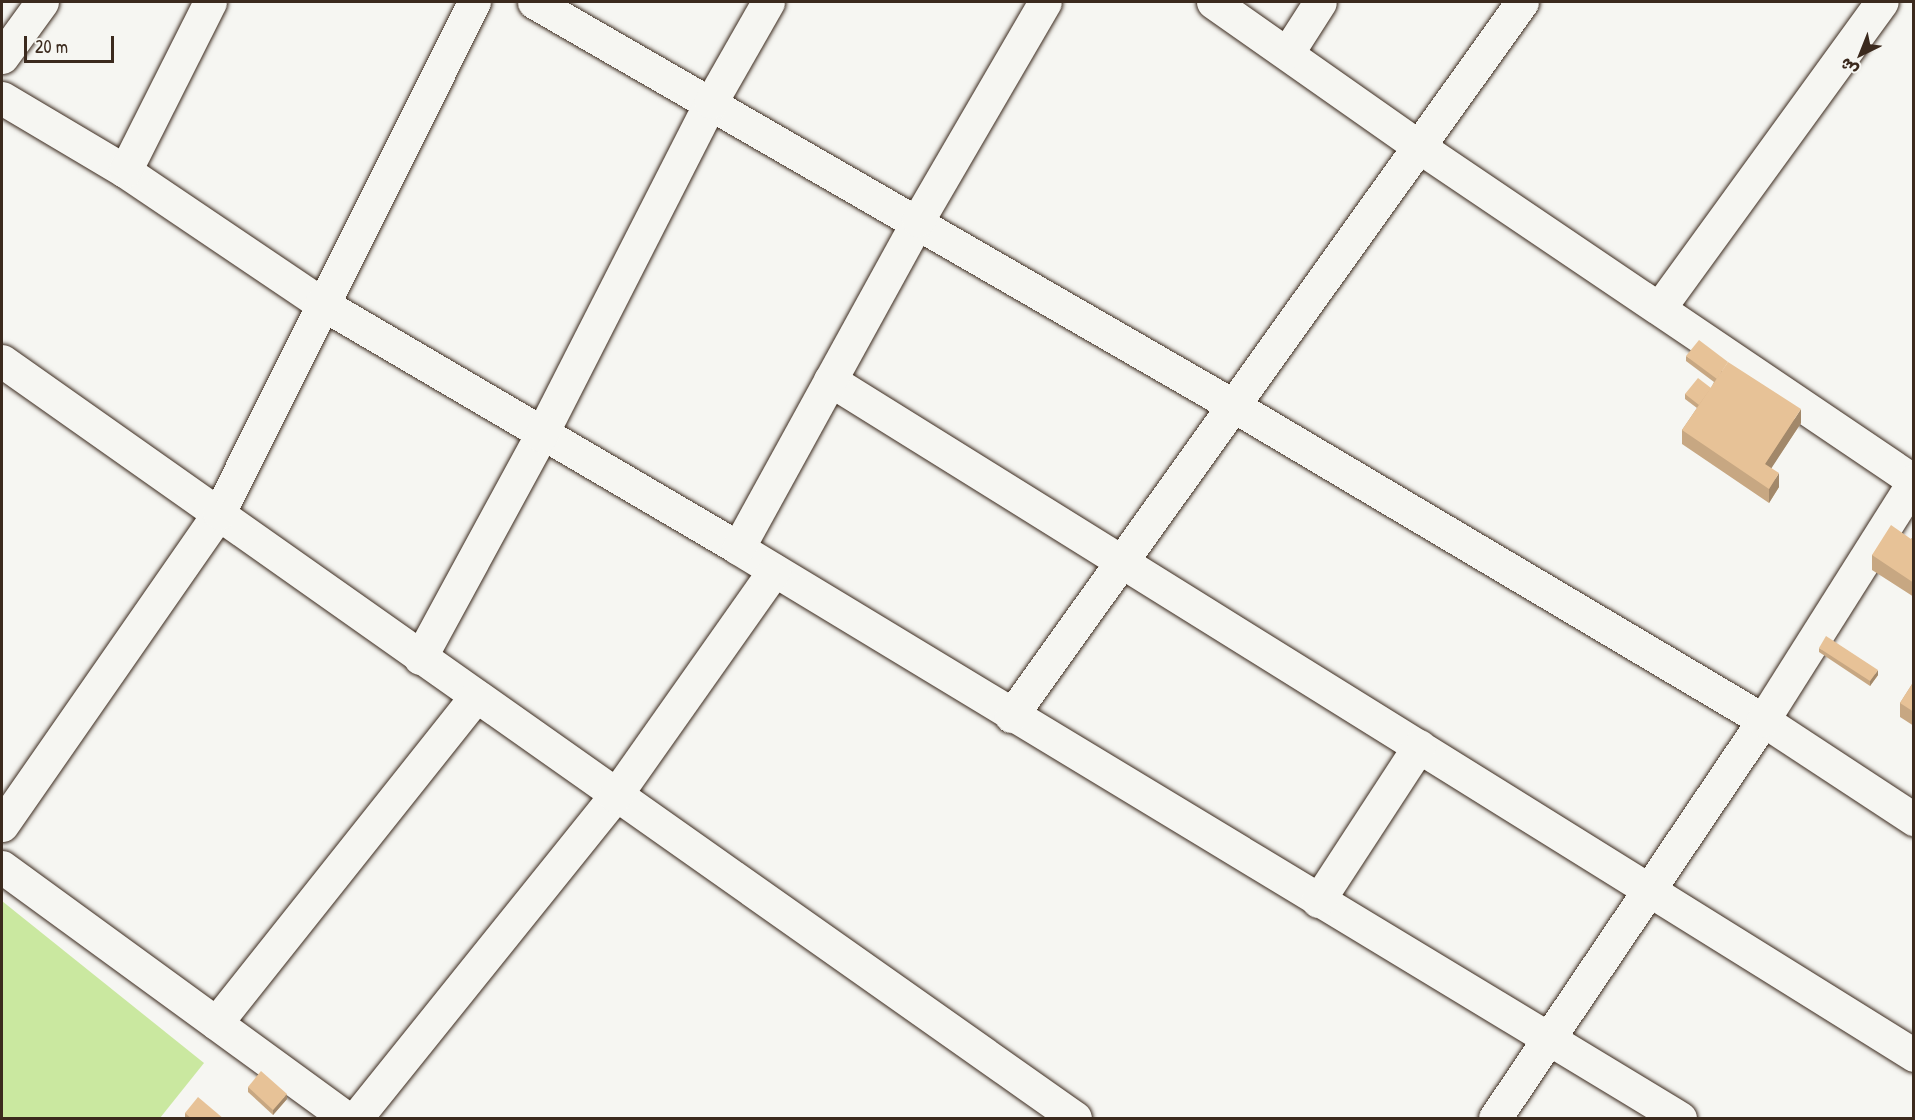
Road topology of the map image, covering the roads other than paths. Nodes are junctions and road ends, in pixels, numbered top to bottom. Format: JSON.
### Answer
{"nodes":[{"id":1,"x":42,"y":2,"type":"edge"},
{"id":2,"x":210,"y":2,"type":"edge"},
{"id":3,"x":474,"y":2,"type":"edge"},
{"id":4,"x":534,"y":2,"type":"edge"},
{"id":5,"x":768,"y":2,"type":"edge"},
{"id":6,"x":1045,"y":2,"type":"edge"},
{"id":7,"x":1213,"y":2,"type":"edge"},
{"id":8,"x":1320,"y":2,"type":"edge"},
{"id":9,"x":1522,"y":2,"type":"edge"},
{"id":10,"x":1882,"y":2,"type":"edge"},
{"id":11,"x":1288,"y":52,"type":"junction"},
{"id":12,"x":2,"y":57,"type":"edge"},
{"id":13,"x":2,"y":98,"type":"edge"},
{"id":14,"x":711,"y":102,"type":"junction"},
{"id":15,"x":1418,"y":146,"type":"junction"},
{"id":16,"x":125,"y":171,"type":"junction"},
{"id":17,"x":918,"y":220,"type":"junction"},
{"id":18,"x":321,"y":303,"type":"junction"},
{"id":19,"x":1660,"y":307,"type":"junction"},
{"id":20,"x":2,"y":361,"type":"edge"},
{"id":21,"x":830,"y":380,"type":"junction"},
{"id":22,"x":1234,"y":406,"type":"junction"},
{"id":23,"x":541,"y":435,"type":"junction"},
{"id":24,"x":1914,"y":481,"type":"edge"},
{"id":25,"x":219,"y":513,"type":"junction"},
{"id":26,"x":738,"y":548,"type":"junction"},
{"id":27,"x":1121,"y":560,"type":"junction"},
{"id":28,"x":774,"y":571,"type":"junction"},
{"id":29,"x":420,"y":658,"type":"junction"},
{"id":30,"x":476,"y":696,"type":"junction"},
{"id":31,"x":1011,"y":716,"type":"junction"},
{"id":32,"x":1763,"y":720,"type":"junction"},
{"id":33,"x":1419,"y":746,"type":"junction"},
{"id":34,"x":615,"y":796,"type":"junction"},
{"id":35,"x":1914,"y":819,"type":"edge"},
{"id":36,"x":2,"y":825,"type":"edge"},
{"id":37,"x":2,"y":867,"type":"edge"},
{"id":38,"x":1647,"y":888,"type":"junction"},
{"id":39,"x":1318,"y":901,"type":"junction"},
{"id":40,"x":216,"y":1023,"type":"junction"},
{"id":41,"x":1548,"y":1040,"type":"junction"},
{"id":42,"x":1914,"y":1055,"type":"edge"},
{"id":43,"x":346,"y":1119,"type":"edge"},
{"id":44,"x":356,"y":1119,"type":"edge"},
{"id":45,"x":1075,"y":1119,"type":"edge"},
{"id":46,"x":1495,"y":1119,"type":"edge"},
{"id":47,"x":1680,"y":1119,"type":"edge"}],
"edges":[{"from":1,"to":12,"type":"street"},
{"from":2,"to":16,"type":"street"},
{"from":3,"to":18,"type":"street"},
{"from":4,"to":14,"type":"street"},
{"from":5,"to":14,"type":"street"},
{"from":6,"to":17,"type":"street"},
{"from":7,"to":11,"type":"street"},
{"from":8,"to":11,"type":"street"},
{"from":9,"to":15,"type":"street"},
{"from":10,"to":19,"type":"street"},
{"from":11,"to":15,"type":"street"},
{"from":13,"to":16,"type":"street"},
{"from":14,"to":17,"type":"street"},
{"from":14,"to":23,"type":"street"},
{"from":15,"to":19,"type":"street"},
{"from":15,"to":22,"type":"street"},
{"from":16,"to":18,"type":"street"},
{"from":17,"to":21,"type":"street"},
{"from":17,"to":22,"type":"street"},
{"from":18,"to":23,"type":"street"},
{"from":18,"to":25,"type":"street"},
{"from":19,"to":24,"type":"street"},
{"from":20,"to":25,"type":"street"},
{"from":21,"to":26,"type":"street"},
{"from":21,"to":27,"type":"street"},
{"from":22,"to":27,"type":"street"},
{"from":22,"to":32,"type":"street"},
{"from":23,"to":26,"type":"street"},
{"from":23,"to":29,"type":"street"},
{"from":24,"to":32,"type":"street"},
{"from":25,"to":29,"type":"street"},
{"from":25,"to":36,"type":"street"},
{"from":26,"to":28,"type":"street"},
{"from":27,"to":31,"type":"street"},
{"from":27,"to":33,"type":"street"},
{"from":28,"to":31,"type":"street"},
{"from":28,"to":34,"type":"street"},
{"from":29,"to":30,"type":"street"},
{"from":30,"to":34,"type":"street"},
{"from":30,"to":40,"type":"street"},
{"from":31,"to":39,"type":"street"},
{"from":32,"to":35,"type":"street"},
{"from":32,"to":38,"type":"street"},
{"from":33,"to":38,"type":"street"},
{"from":33,"to":39,"type":"street"},
{"from":34,"to":44,"type":"street"},
{"from":34,"to":45,"type":"street"},
{"from":37,"to":40,"type":"street"},
{"from":38,"to":41,"type":"street"},
{"from":38,"to":42,"type":"street"},
{"from":39,"to":41,"type":"street"},
{"from":40,"to":43,"type":"street"},
{"from":41,"to":46,"type":"street"},
{"from":41,"to":47,"type":"street"}]}
